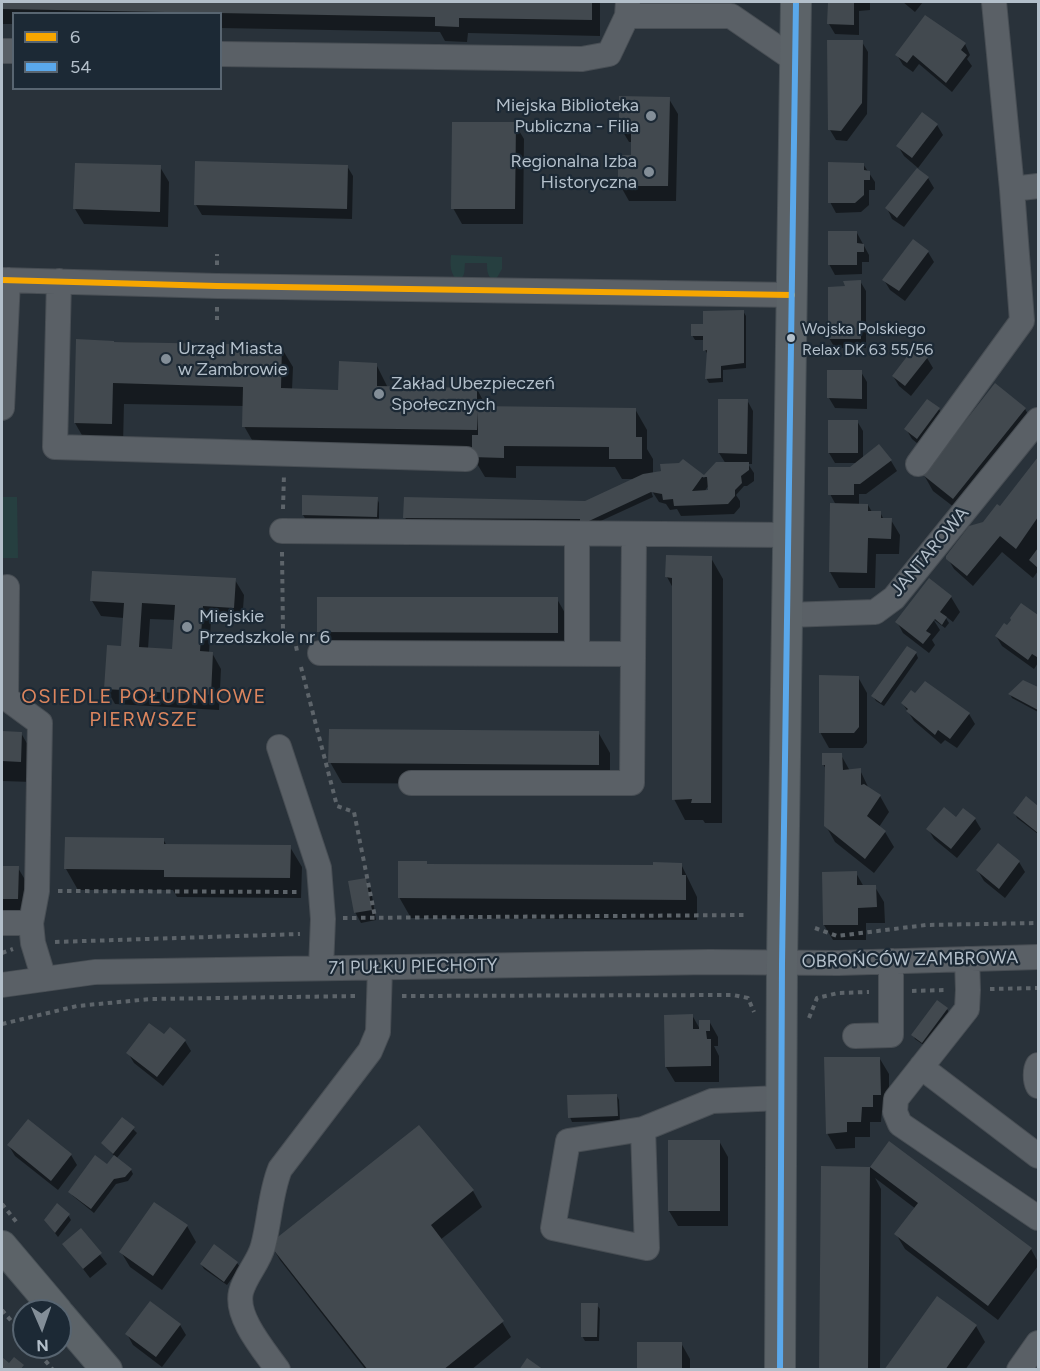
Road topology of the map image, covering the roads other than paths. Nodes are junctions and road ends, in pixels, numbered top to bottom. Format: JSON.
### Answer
{"nodes":[{"id":1,"x":796,"y":2,"type":"edge"},
{"id":2,"x":994,"y":2,"type":"edge"},
{"id":3,"x":628,"y":9,"type":"edge"},
{"id":4,"x":222,"y":54,"type":"edge"},
{"id":5,"x":795,"y":60,"type":"junction"},
{"id":6,"x":1038,"y":186,"type":"edge"},
{"id":7,"x":1012,"y":189,"type":"junction"},
{"id":8,"x":5,"y":280,"type":"edge"},
{"id":9,"x":59,"y":281,"type":"junction"},
{"id":10,"x":792,"y":295,"type":"junction"},
{"id":11,"x":2,"y":408,"type":"edge"},
{"id":12,"x":1038,"y":420,"type":"edge"},
{"id":13,"x":465,"y":459,"type":"dead end"},
{"id":14,"x":918,"y":464,"type":"dead end"},
{"id":15,"x":282,"y":531,"type":"road end"},
{"id":16,"x":578,"y":535,"type":"junction"},
{"id":17,"x":634,"y":535,"type":"junction"},
{"id":18,"x":789,"y":535,"type":"junction"},
{"id":19,"x":7,"y":587,"type":"dead end"},
{"id":20,"x":787,"y":615,"type":"junction"},
{"id":21,"x":320,"y":653,"type":"dead end"},
{"id":22,"x":577,"y":654,"type":"junction"},
{"id":23,"x":633,"y":654,"type":"junction"},
{"id":24,"x":279,"y":747,"type":"dead end"},
{"id":25,"x":411,"y":783,"type":"dead end"},
{"id":26,"x":2,"y":923,"type":"edge"},
{"id":27,"x":32,"y":933,"type":"junction"},
{"id":28,"x":1038,"y":957,"type":"edge"},
{"id":29,"x":967,"y":959,"type":"junction"},
{"id":30,"x":891,"y":961,"type":"junction"},
{"id":31,"x":782,"y":963,"type":"junction"},
{"id":32,"x":321,"y":968,"type":"junction"},
{"id":33,"x":381,"y":968,"type":"junction"},
{"id":34,"x":44,"y":979,"type":"junction"},
{"id":35,"x":2,"y":985,"type":"edge"},
{"id":36,"x":2,"y":996,"type":"edge"},
{"id":37,"x":855,"y":1036,"type":"dead end"},
{"id":38,"x":1038,"y":1065,"type":"edge"},
{"id":39,"x":921,"y":1067,"type":"junction"},
{"id":40,"x":1038,"y":1086,"type":"edge"},
{"id":41,"x":780,"y":1098,"type":"junction"},
{"id":42,"x":643,"y":1129,"type":"junction"},
{"id":43,"x":1038,"y":1156,"type":"edge"},
{"id":44,"x":1038,"y":1218,"type":"edge"},
{"id":45,"x":2,"y":1246,"type":"edge"},
{"id":46,"x":2,"y":1272,"type":"edge"},
{"id":47,"x":25,"y":1299,"type":"edge"},
{"id":48,"x":47,"y":1299,"type":"edge"},
{"id":49,"x":72,"y":1329,"type":"edge"},
{"id":50,"x":1038,"y":1343,"type":"edge"},
{"id":51,"x":72,"y":1354,"type":"edge"},
{"id":52,"x":85,"y":1370,"type":"edge"},
{"id":53,"x":107,"y":1370,"type":"edge"},
{"id":54,"x":278,"y":1370,"type":"edge"},
{"id":55,"x":780,"y":1370,"type":"edge"},
{"id":56,"x":1019,"y":1370,"type":"edge"}],
"edges":[{"from":1,"to":5,"type":"main road"},
{"from":2,"to":7,"type":"street"},
{"from":3,"to":4,"type":"street"},
{"from":3,"to":5,"type":"street"},
{"from":5,"to":10,"type":"main road"},
{"from":6,"to":7,"type":"street"},
{"from":7,"to":14,"type":"street"},
{"from":8,"to":9,"type":"street"},
{"from":8,"to":11,"type":"street"},
{"from":9,"to":10,"type":"street"},
{"from":9,"to":13,"type":"street"},
{"from":10,"to":18,"type":"main road"},
{"from":12,"to":20,"type":"street","name":"JANTAROWA"},
{"from":15,"to":16,"type":"street"},
{"from":16,"to":17,"type":"street"},
{"from":16,"to":22,"type":"street"},
{"from":17,"to":18,"type":"street"},
{"from":17,"to":23,"type":"street"},
{"from":18,"to":20,"type":"main road"},
{"from":19,"to":27,"type":"street"},
{"from":20,"to":31,"type":"main road"},
{"from":21,"to":22,"type":"street"},
{"from":22,"to":23,"type":"street"},
{"from":23,"to":25,"type":"street"},
{"from":24,"to":32,"type":"street"},
{"from":26,"to":27,"type":"street"},
{"from":27,"to":34,"type":"street"},
{"from":28,"to":29,"type":"street","name":"OBROŃCÓW ZAMBROWA"},
{"from":29,"to":30,"type":"street","name":"OBROŃCÓW ZAMBROWA"},
{"from":29,"to":39,"type":"street"},
{"from":30,"to":31,"type":"street","name":"OBROŃCÓW ZAMBROWA"},
{"from":30,"to":37,"type":"street"},
{"from":31,"to":33,"type":"street","name":"71 PUŁKU PIECHOTY"},
{"from":31,"to":41,"type":"main road"},
{"from":32,"to":33,"type":"street","name":"71 PUŁKU PIECHOTY"},
{"from":32,"to":34,"type":"street","name":"71 PUŁKU PIECHOTY"},
{"from":33,"to":54,"type":"street"},
{"from":34,"to":35,"type":"street","name":"71 PUŁKU PIECHOTY"},
{"from":34,"to":36,"type":"street","name":"71 PUŁKU PIECHOTY"},
{"from":38,"to":40,"type":"street"},
{"from":39,"to":43,"type":"street"},
{"from":39,"to":44,"type":"street"},
{"from":41,"to":42,"type":"street"},
{"from":41,"to":55,"type":"main road"},
{"from":42,"to":42,"type":"street"},
{"from":45,"to":48,"type":"main road"},
{"from":46,"to":47,"type":"main road"},
{"from":49,"to":53,"type":"main road"},
{"from":50,"to":56,"type":"street"},
{"from":51,"to":52,"type":"main road"}]}
